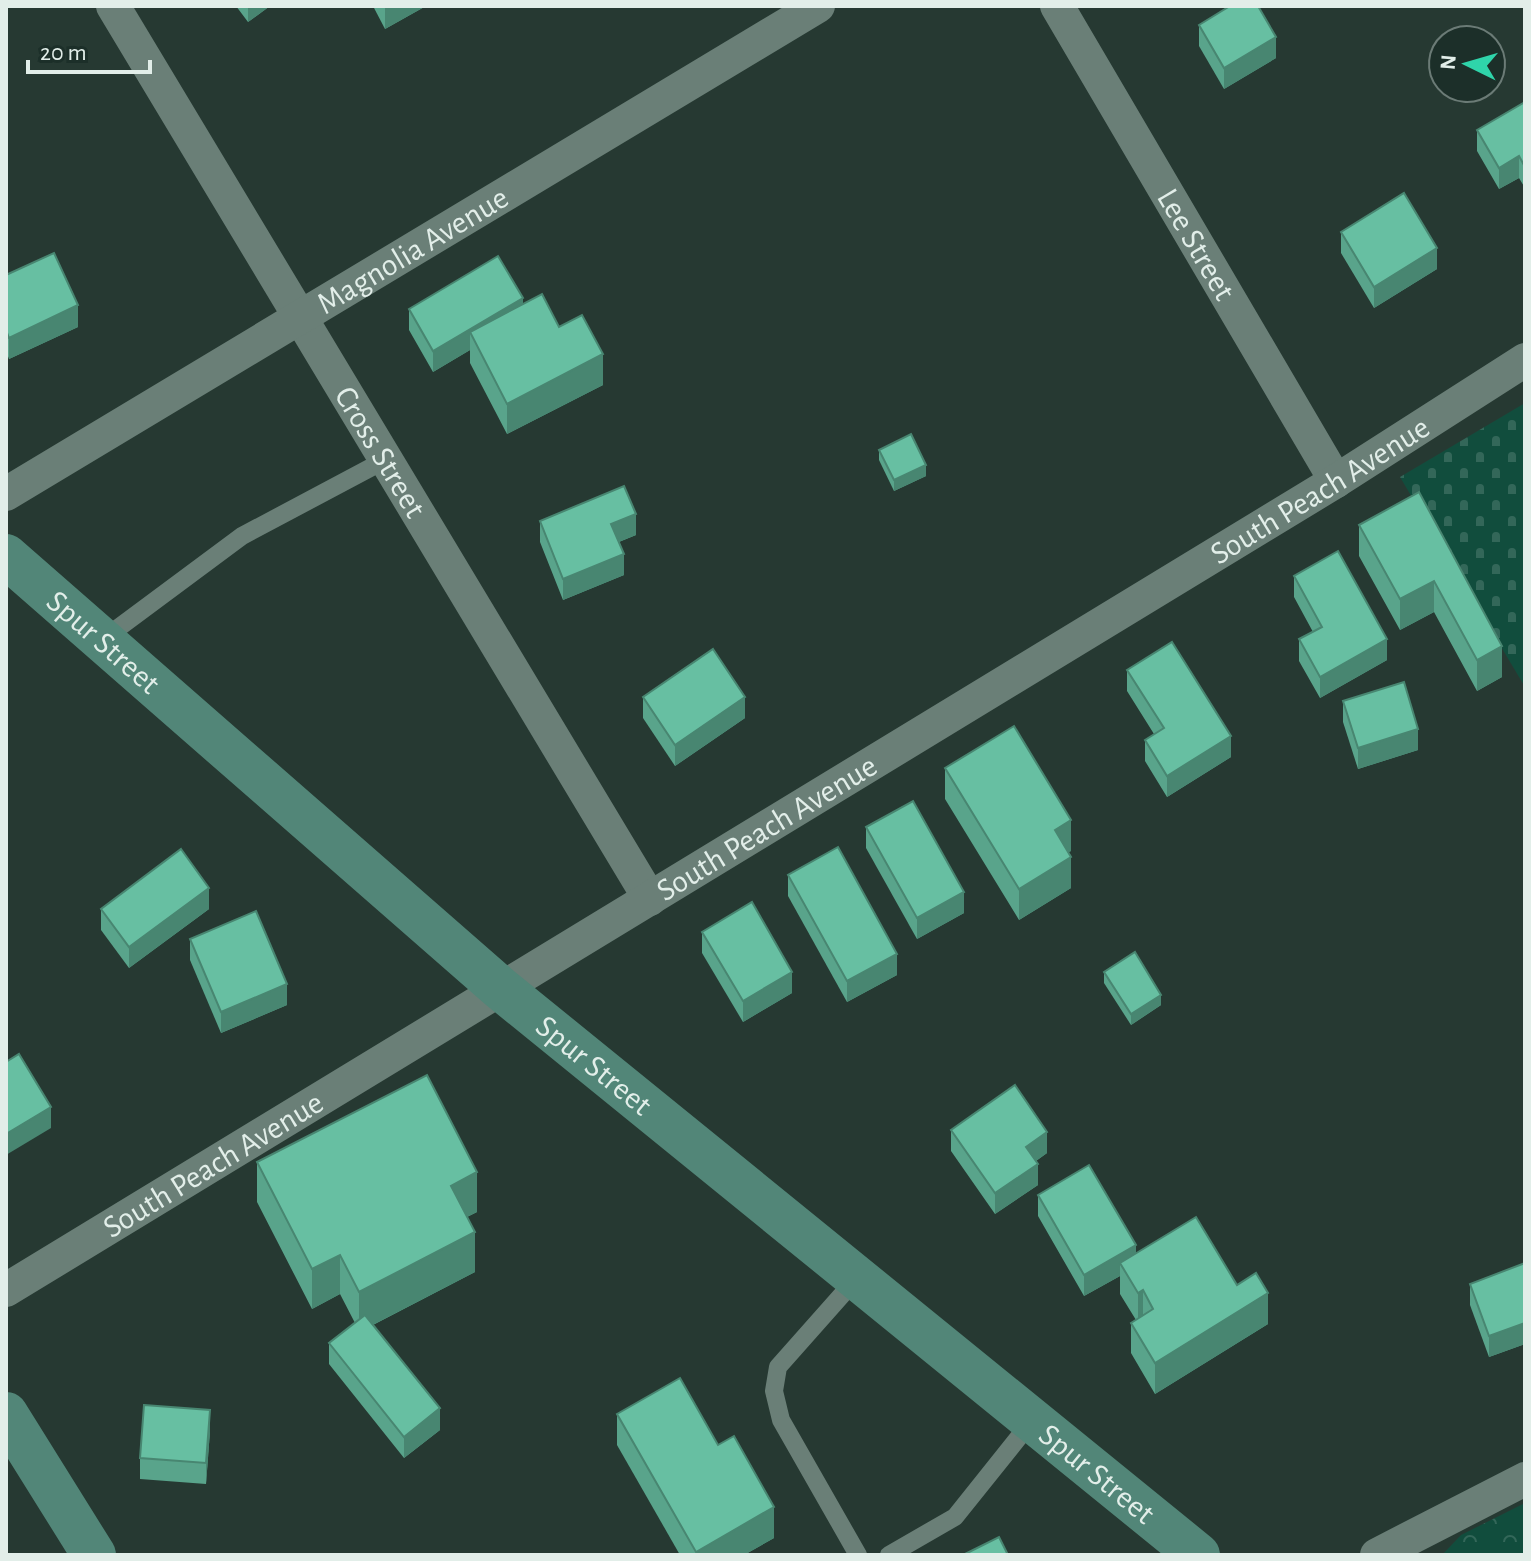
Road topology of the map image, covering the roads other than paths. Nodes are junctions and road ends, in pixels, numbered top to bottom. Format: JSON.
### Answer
{"nodes":[{"id":1,"x":113,"y":6,"type":"edge"},
{"id":2,"x":818,"y":6,"type":"edge"},
{"id":3,"x":1057,"y":6,"type":"edge"},
{"id":4,"x":300,"y":319,"type":"junction"},
{"id":5,"x":1525,"y":360,"type":"edge"},
{"id":6,"x":385,"y":460,"type":"junction"},
{"id":7,"x":1336,"y":481,"type":"junction"},
{"id":8,"x":6,"y":494,"type":"edge"},
{"id":9,"x":6,"y":556,"type":"edge"},
{"id":10,"x":102,"y":640,"type":"junction"},
{"id":11,"x":650,"y":899,"type":"junction"},
{"id":12,"x":500,"y":988,"type":"junction"},
{"id":13,"x":856,"y":1279,"type":"junction"},
{"id":14,"x":6,"y":1290,"type":"edge"},
{"id":15,"x":6,"y":1414,"type":"edge"},
{"id":16,"x":1031,"y":1422,"type":"junction"},
{"id":17,"x":1525,"y":1479,"type":"edge"},
{"id":18,"x":94,"y":1555,"type":"edge"},
{"id":19,"x":858,"y":1555,"type":"edge"},
{"id":20,"x":889,"y":1555,"type":"edge"},
{"id":21,"x":1198,"y":1555,"type":"edge"},
{"id":22,"x":1377,"y":1555,"type":"edge"}],
"edges":[{"from":1,"to":4,"type":"street","name":"Cross Street"},
{"from":2,"to":4,"type":"street","name":"Magnolia Avenue"},
{"from":3,"to":7,"type":"street","name":"Lee Street"},
{"from":4,"to":6,"type":"street","name":"Cross Street"},
{"from":4,"to":8,"type":"street","name":"Magnolia Avenue"},
{"from":5,"to":7,"type":"street","name":"South Peach Avenue"},
{"from":6,"to":10,"type":"lane"},
{"from":6,"to":11,"type":"street","name":"Cross Street"},
{"from":7,"to":11,"type":"street","name":"South Peach Avenue"},
{"from":9,"to":10,"type":"main road","name":"Spur Street"},
{"from":10,"to":12,"type":"main road","name":"Spur Street"},
{"from":11,"to":12,"type":"street","name":"South Peach Avenue"},
{"from":12,"to":13,"type":"main road","name":"Spur Street"},
{"from":12,"to":14,"type":"street","name":"South Peach Avenue"},
{"from":13,"to":16,"type":"main road","name":"Spur Street"},
{"from":13,"to":19,"type":"lane"},
{"from":15,"to":18,"type":"main road"},
{"from":16,"to":20,"type":"lane"},
{"from":16,"to":21,"type":"main road","name":"Spur Street"},
{"from":17,"to":22,"type":"street"}]}
